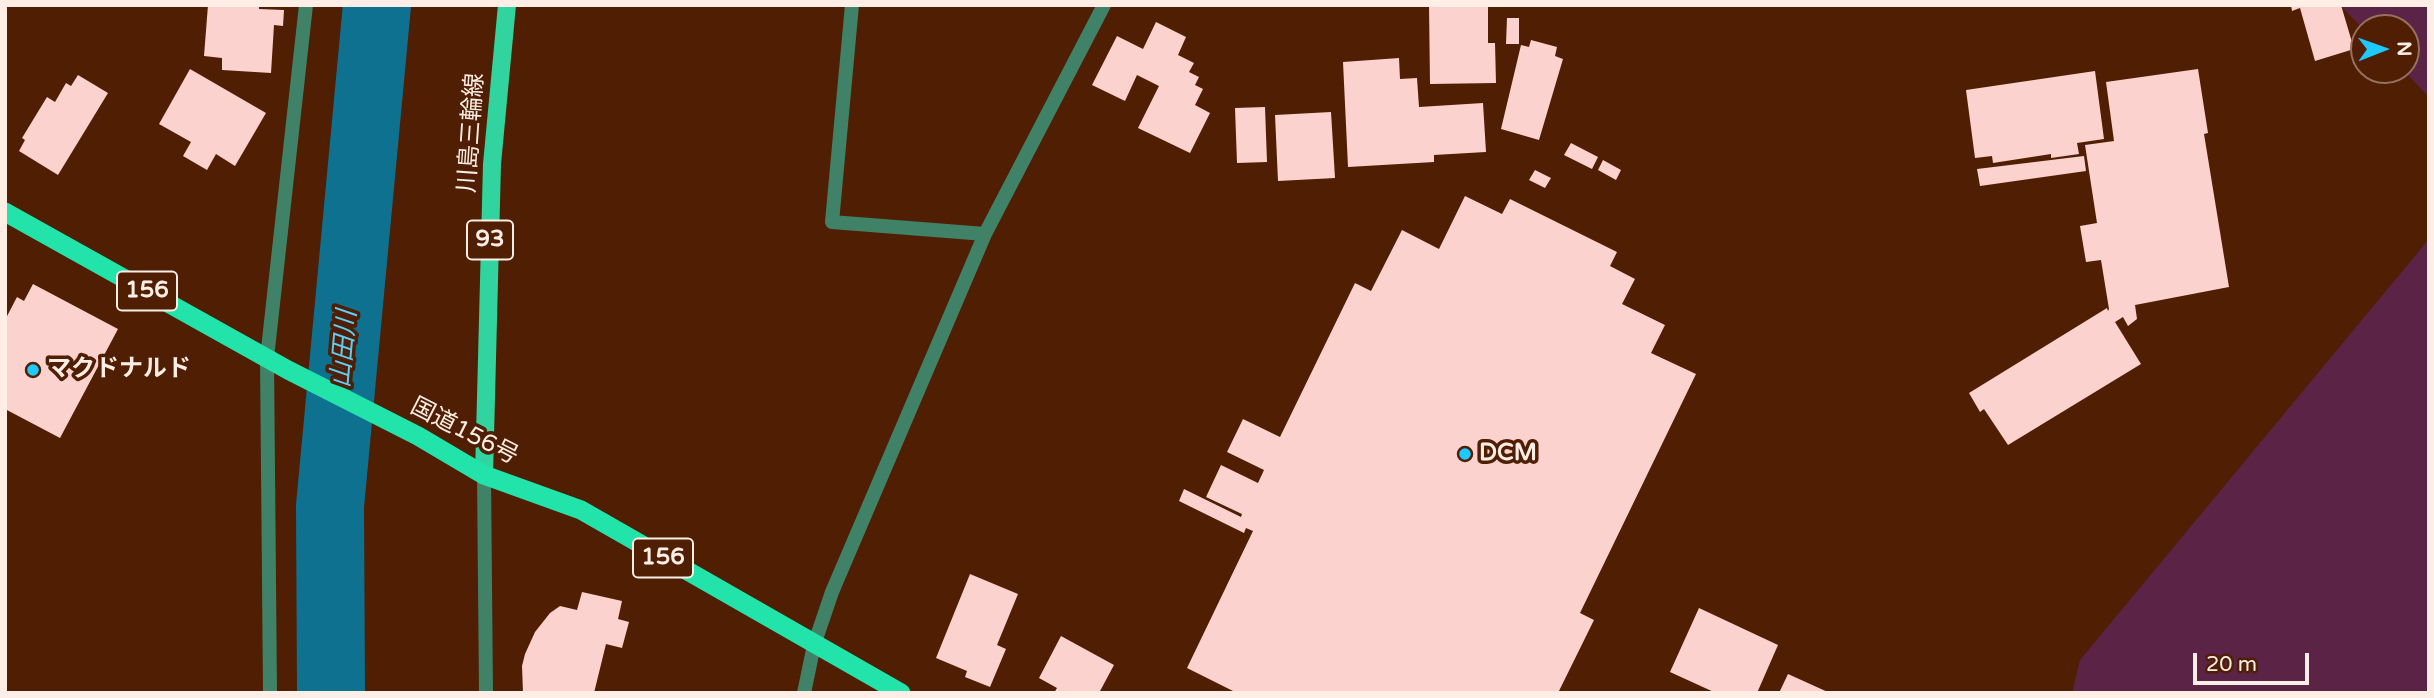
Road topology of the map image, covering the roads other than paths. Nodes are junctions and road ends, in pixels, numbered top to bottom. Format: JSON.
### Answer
{"nodes":[{"id":1,"x":306,"y":5,"type":"edge"},
{"id":2,"x":507,"y":5,"type":"edge"},
{"id":3,"x":852,"y":5,"type":"edge"},
{"id":4,"x":1104,"y":5,"type":"edge"},
{"id":5,"x":5,"y":212,"type":"edge"},
{"id":6,"x":985,"y":234,"type":"junction"},
{"id":7,"x":267,"y":358,"type":"junction"},
{"id":8,"x":484,"y":475,"type":"junction"},
{"id":9,"x":814,"y":645,"type":"junction"},
{"id":10,"x":270,"y":693,"type":"edge"},
{"id":11,"x":486,"y":693,"type":"edge"},
{"id":12,"x":804,"y":693,"type":"edge"},
{"id":13,"x":901,"y":693,"type":"edge"}],
"edges":[{"from":1,"to":7,"type":"street"},
{"from":2,"to":8,"type":"main road","name":"川島三輪線","number":"93"},
{"from":3,"to":6,"type":"street"},
{"from":4,"to":6,"type":"street"},
{"from":5,"to":7,"type":"highway","name":"国道156号","number":"156"},
{"from":6,"to":9,"type":"street"},
{"from":7,"to":8,"type":"highway","name":"国道156号","number":"156"},
{"from":7,"to":10,"type":"street"},
{"from":8,"to":9,"type":"highway","name":"国道156号","number":"156"},
{"from":8,"to":11,"type":"street"},
{"from":9,"to":12,"type":"street"},
{"from":9,"to":13,"type":"highway","name":"国道156号","number":"156"}]}
